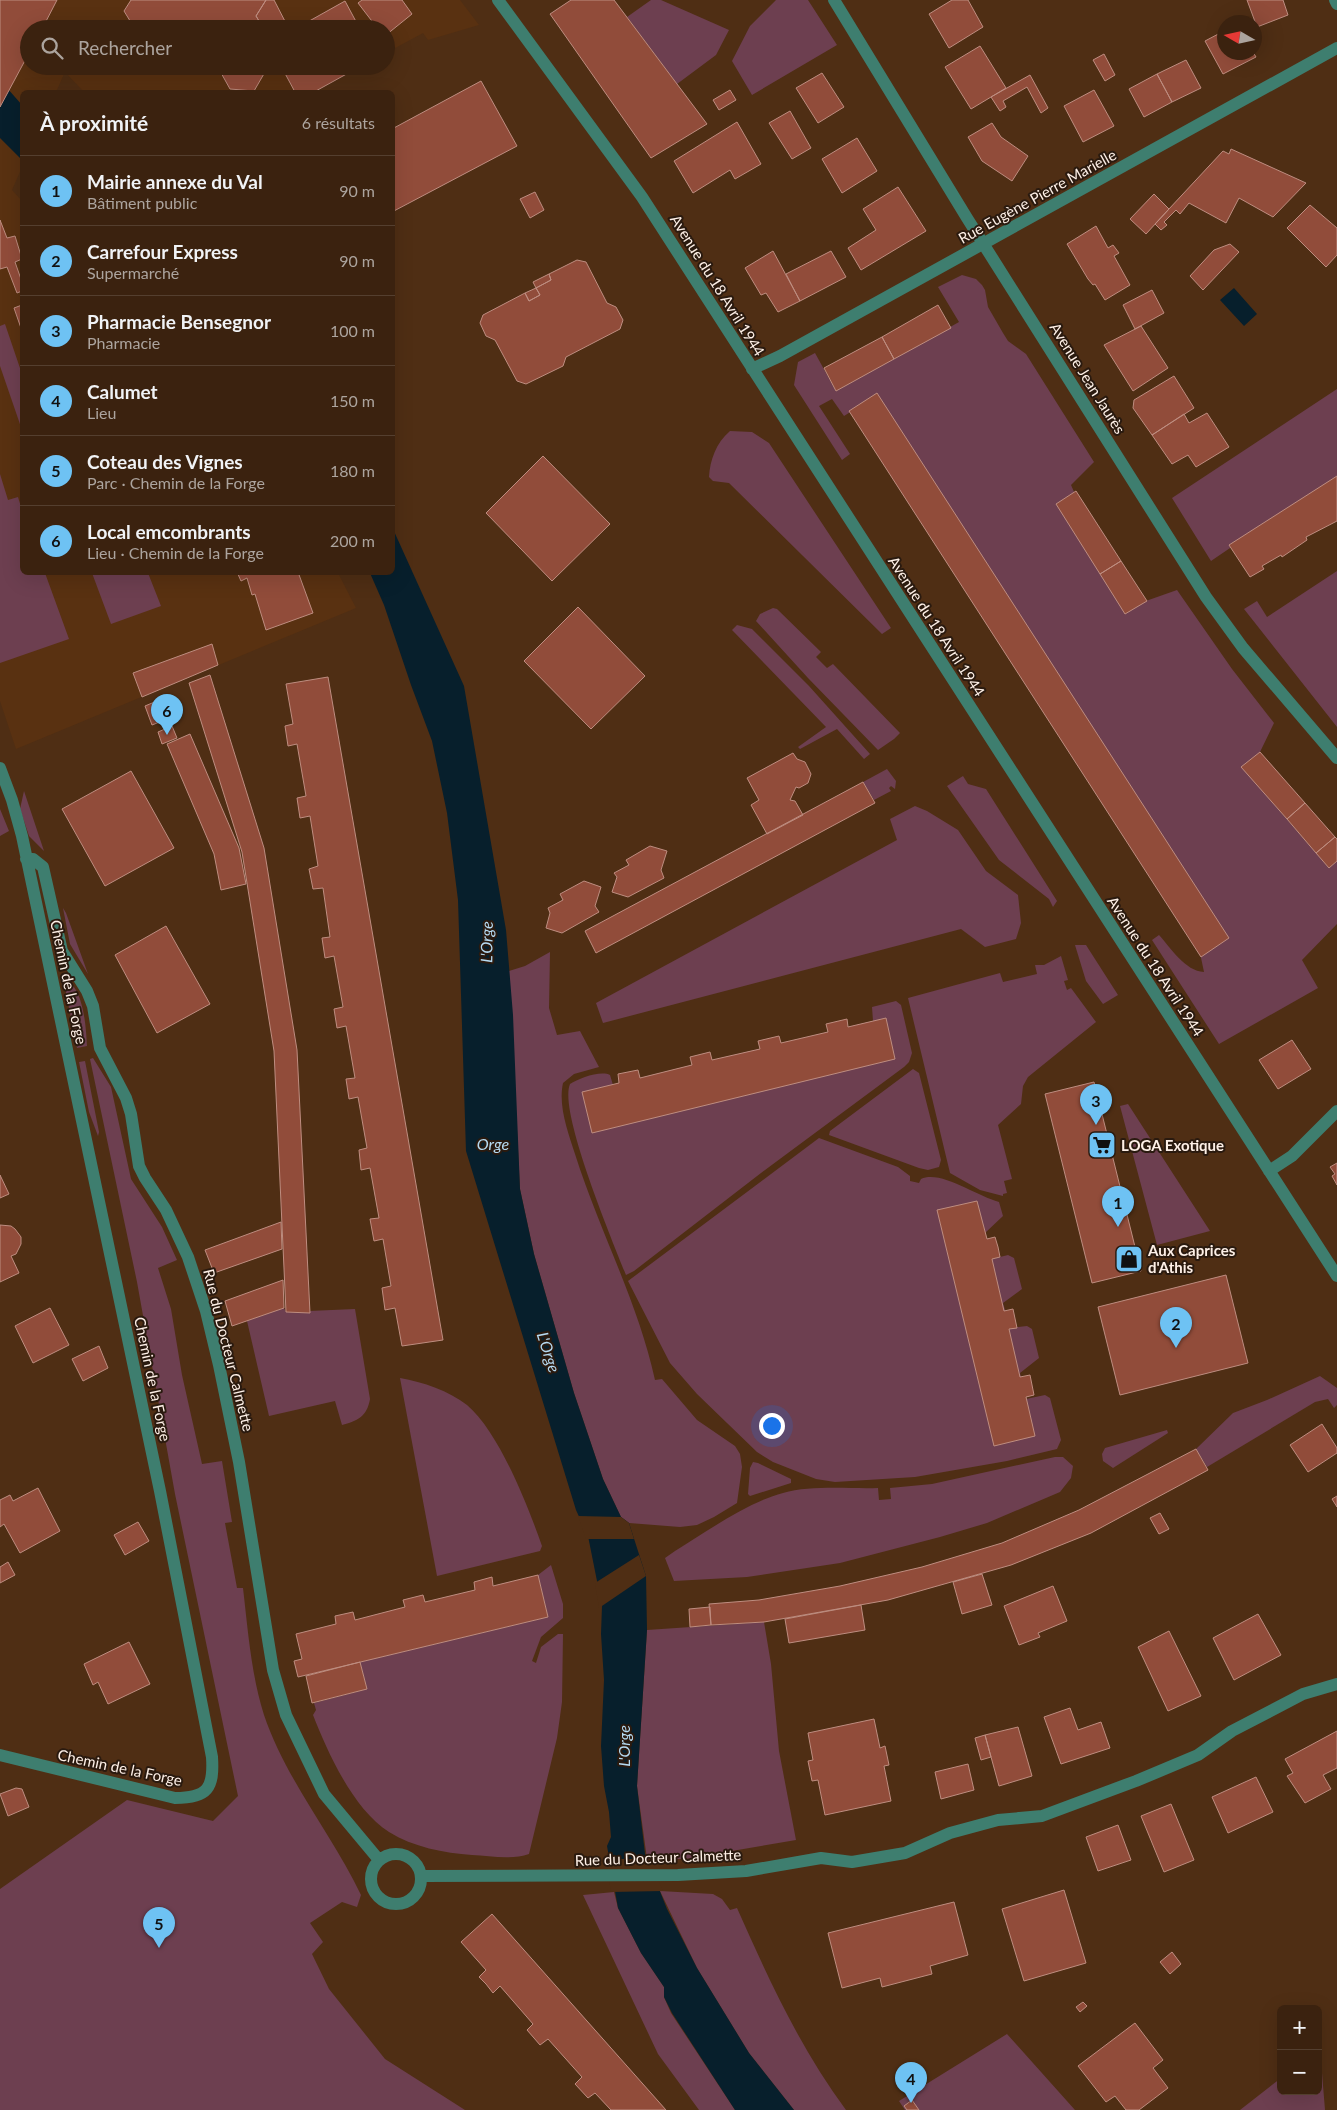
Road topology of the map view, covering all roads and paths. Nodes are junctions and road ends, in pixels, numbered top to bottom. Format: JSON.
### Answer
{"nodes":[{"id":1,"x":498,"y":0,"type":"edge"},
{"id":2,"x":834,"y":0,"type":"edge"},
{"id":3,"x":1335,"y":0,"type":"edge"},
{"id":4,"x":1337,"y":4,"type":"edge"},
{"id":5,"x":1337,"y":48,"type":"edge"},
{"id":6,"x":984,"y":243,"type":"junction"},
{"id":7,"x":752,"y":369,"type":"junction"},
{"id":8,"x":1337,"y":758,"type":"edge"},
{"id":9,"x":0,"y":768,"type":"edge"},
{"id":10,"x":26,"y":859,"type":"junction"},
{"id":11,"x":1337,"y":1111,"type":"edge"},
{"id":12,"x":1269,"y":1171,"type":"junction"},
{"id":13,"x":1337,"y":1276,"type":"edge"},
{"id":14,"x":1337,"y":1684,"type":"edge"},
{"id":15,"x":0,"y":1755,"type":"edge"},
{"id":16,"x":379,"y":1860,"type":"junction"},
{"id":17,"x":421,"y":1876,"type":"junction"}],
"edges":[{"from":1,"to":7,"type":"street","name":"Avenue du 18 Avril 1944"},
{"from":2,"to":6,"type":"street","name":"Avenue Jean Jaurès"},
{"from":3,"to":4,"type":"street"},
{"from":5,"to":6,"type":"street","name":"Rue Eugène Pierre Marielle"},
{"from":6,"to":7,"type":"street","name":"Rue Eugène Pierre Marielle"},
{"from":6,"to":8,"type":"street","name":"Avenue Jean Jaurès"},
{"from":7,"to":12,"type":"street","name":"Avenue du 18 Avril 1944"},
{"from":9,"to":10,"type":"street","name":"Chemin de la Forge"},
{"from":10,"to":15,"type":"street","name":"Chemin de la Forge"},
{"from":10,"to":16,"type":"street","name":"Rue du Docteur Calmette"},
{"from":11,"to":12,"type":"street"},
{"from":12,"to":13,"type":"street","name":"Avenue du 18 Avril 1944"},
{"from":14,"to":17,"type":"street","name":"Rue du Docteur Calmette"},
{"from":16,"to":17,"type":"street"},
{"from":16,"to":17,"type":"street"}]}
